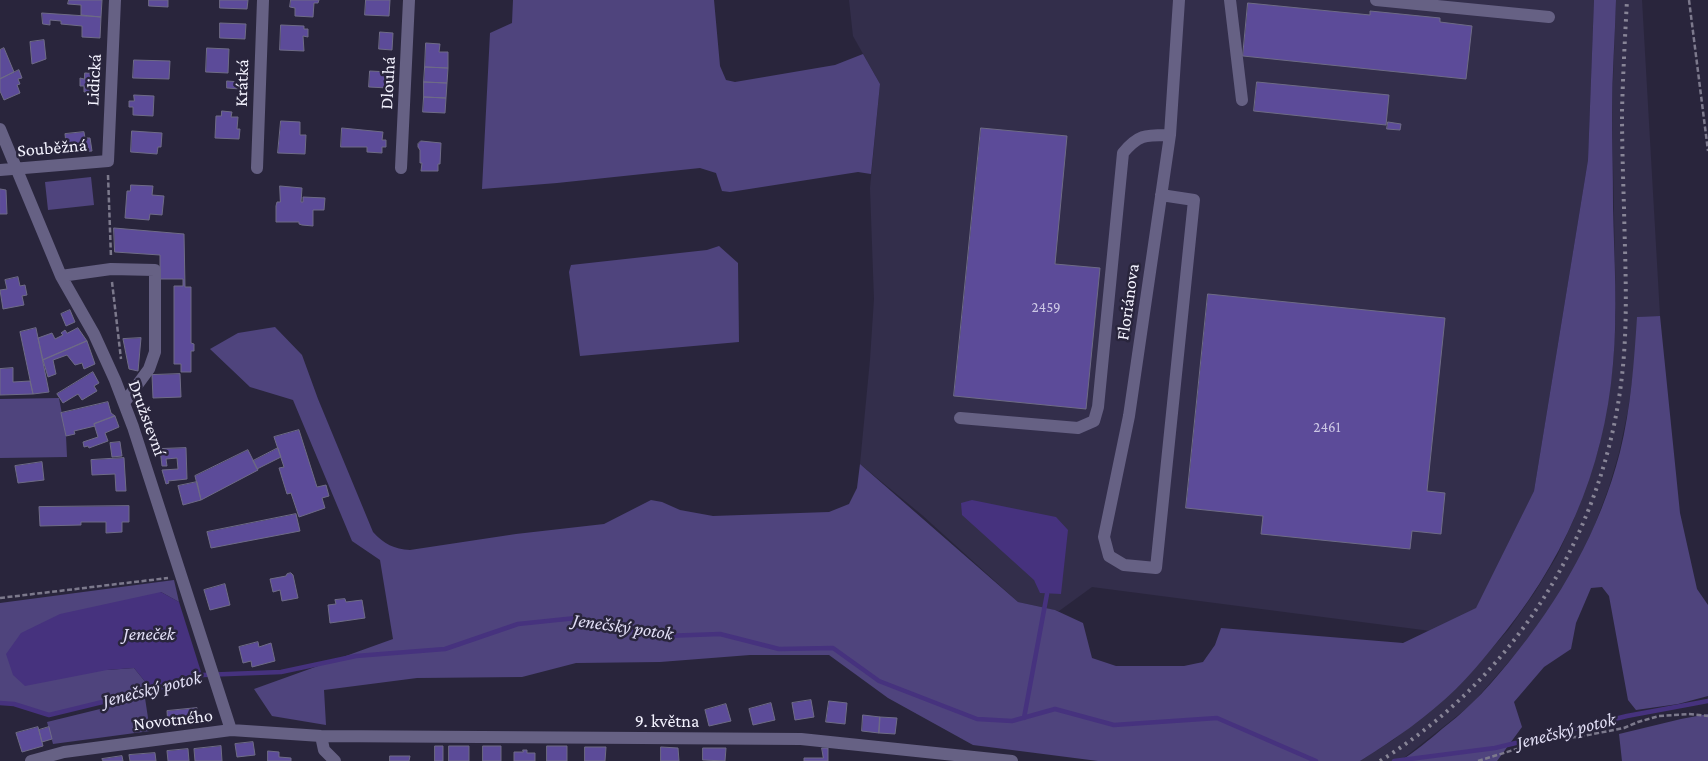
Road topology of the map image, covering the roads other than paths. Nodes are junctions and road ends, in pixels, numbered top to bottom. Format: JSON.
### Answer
{"nodes":[{"id":1,"x":115,"y":0,"type":"edge"},
{"id":2,"x":263,"y":0,"type":"edge"},
{"id":3,"x":410,"y":0,"type":"edge"},
{"id":4,"x":1179,"y":0,"type":"edge"},
{"id":5,"x":1230,"y":0,"type":"edge"},
{"id":6,"x":1376,"y":0,"type":"edge"},
{"id":7,"x":1549,"y":18,"type":"dead end"},
{"id":8,"x":1242,"y":100,"type":"dead end"},
{"id":9,"x":0,"y":129,"type":"edge"},
{"id":10,"x":1170,"y":135,"type":"junction"},
{"id":11,"x":108,"y":161,"type":"joint"},
{"id":12,"x":257,"y":168,"type":"dead end"},
{"id":13,"x":401,"y":168,"type":"dead end"},
{"id":14,"x":17,"y":169,"type":"junction"},
{"id":15,"x":0,"y":170,"type":"edge"},
{"id":16,"x":1161,"y":195,"type":"junction"},
{"id":17,"x":61,"y":276,"type":"junction"},
{"id":18,"x":124,"y":403,"type":"junction"},
{"id":19,"x":960,"y":418,"type":"dead end"},
{"id":20,"x":230,"y":730,"type":"junction"},
{"id":21,"x":321,"y":736,"type":"junction"},
{"id":22,"x":31,"y":761,"type":"edge"},
{"id":23,"x":336,"y":761,"type":"edge"},
{"id":24,"x":1012,"y":761,"type":"edge"}],
"edges":[{"from":1,"to":11,"type":"street","name":"Lidická"},
{"from":2,"to":12,"type":"street","name":"Krátká"},
{"from":3,"to":13,"type":"street","name":"Dlouhá"},
{"from":4,"to":10,"type":"street","name":"Floriánova"},
{"from":5,"to":8,"type":"street"},
{"from":6,"to":7,"type":"street"},
{"from":9,"to":14,"type":"street","name":"Družstevní"},
{"from":10,"to":16,"type":"street","name":"Floriánova"},
{"from":10,"to":19,"type":"street"},
{"from":11,"to":14,"type":"street","name":"Souběžná"},
{"from":14,"to":15,"type":"street","name":"Souběžná"},
{"from":14,"to":17,"type":"street","name":"Družstevní"},
{"from":16,"to":16,"type":"street","name":"Floriánova"},
{"from":17,"to":18,"type":"street","name":"Družstevní"},
{"from":17,"to":18,"type":"street"},
{"from":18,"to":20,"type":"street","name":"Družstevní"},
{"from":20,"to":21,"type":"street","name":"Novotného"},
{"from":20,"to":22,"type":"street","name":"Novotného"},
{"from":21,"to":23,"type":"street"},
{"from":21,"to":24,"type":"street","name":"9. května"}]}
